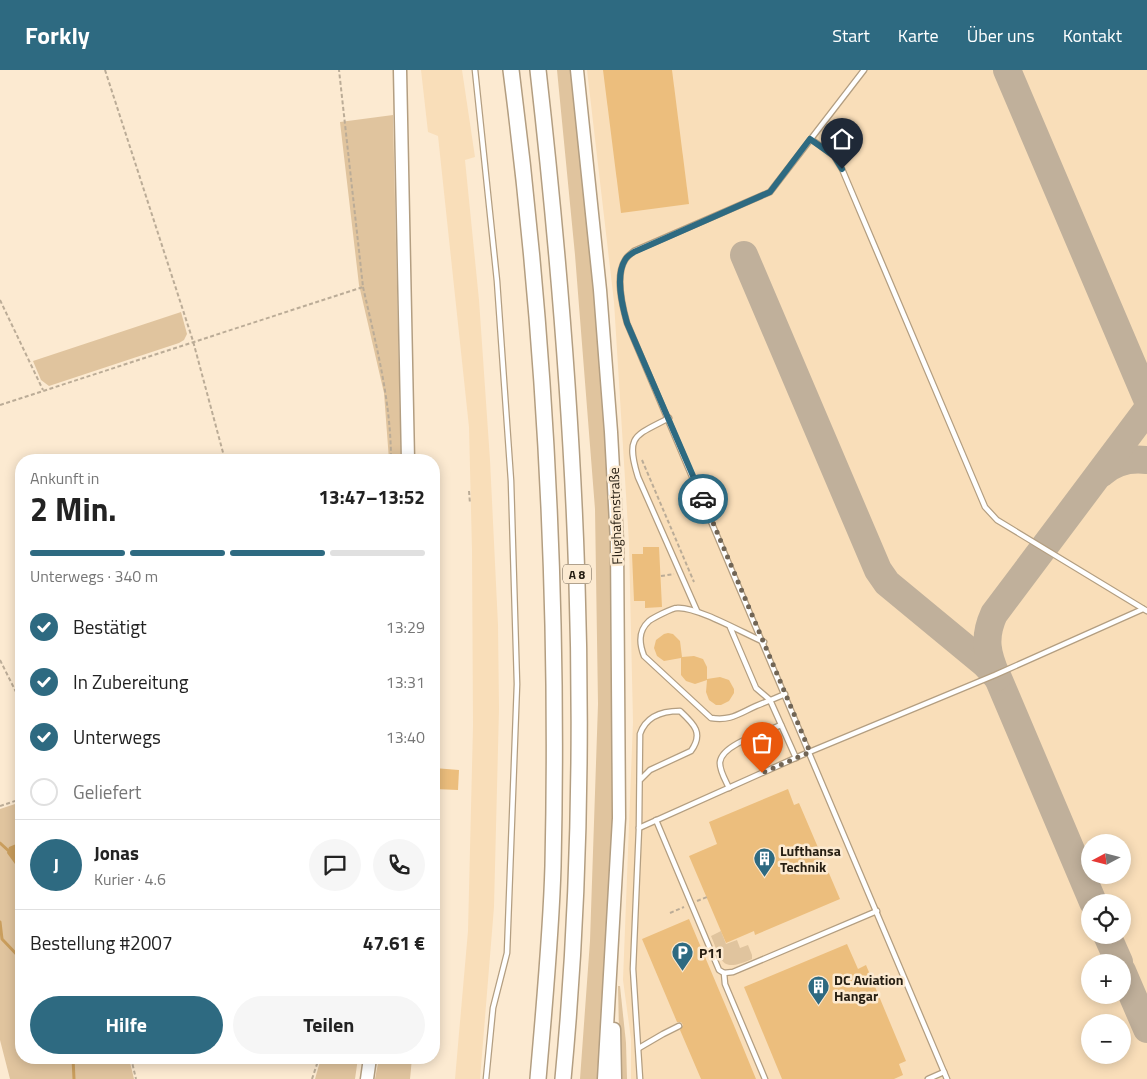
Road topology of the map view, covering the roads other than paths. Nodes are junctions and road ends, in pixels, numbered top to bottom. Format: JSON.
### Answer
{"nodes":[{"id":1,"x":400,"y":70,"type":"edge"},
{"id":2,"x":474,"y":70,"type":"edge"},
{"id":3,"x":511,"y":70,"type":"edge"},
{"id":4,"x":538,"y":70,"type":"edge"},
{"id":5,"x":577,"y":70,"type":"edge"},
{"id":6,"x":864,"y":70,"type":"edge"},
{"id":7,"x":810,"y":139,"type":"junction"},
{"id":8,"x":669,"y":418,"type":"junction"},
{"id":9,"x":408,"y":454,"type":"edge"},
{"id":10,"x":1145,"y":610,"type":"edge"},
{"id":11,"x":697,"y":611,"type":"junction"},
{"id":12,"x":730,"y":627,"type":"junction"},
{"id":13,"x":764,"y":642,"type":"junction"},
{"id":14,"x":785,"y":694,"type":"junction"},
{"id":15,"x":770,"y":700,"type":"junction"},
{"id":16,"x":781,"y":725,"type":"junction"},
{"id":17,"x":810,"y":752,"type":"junction"},
{"id":18,"x":796,"y":758,"type":"junction"},
{"id":19,"x":640,"y":780,"type":"junction"},
{"id":20,"x":729,"y":788,"type":"junction"},
{"id":21,"x":656,"y":820,"type":"junction"},
{"id":22,"x":639,"y":828,"type":"junction"},
{"id":23,"x":877,"y":911,"type":"junction"},
{"id":24,"x":611,"y":964,"type":"junction"},
{"id":25,"x":724,"y":973,"type":"junction"},
{"id":26,"x":679,"y":1026,"type":"dead end"},
{"id":27,"x":639,"y":1048,"type":"junction"},
{"id":28,"x":369,"y":1064,"type":"edge"},
{"id":29,"x":944,"y":1072,"type":"junction"},
{"id":30,"x":367,"y":1079,"type":"edge"},
{"id":31,"x":486,"y":1079,"type":"edge"},
{"id":32,"x":538,"y":1079,"type":"edge"},
{"id":33,"x":563,"y":1079,"type":"edge"},
{"id":34,"x":604,"y":1079,"type":"edge"},
{"id":35,"x":615,"y":1079,"type":"edge"},
{"id":36,"x":640,"y":1079,"type":"edge"},
{"id":37,"x":766,"y":1079,"type":"edge"},
{"id":38,"x":928,"y":1079,"type":"edge"},
{"id":39,"x":947,"y":1079,"type":"edge"}],
"edges":[{"from":1,"to":9,"type":"main road"},
{"from":2,"to":31,"type":"lane"},
{"from":3,"to":32,"type":"highway","number":"A 8"},
{"from":4,"to":33,"type":"highway","number":"A 8"},
{"from":5,"to":24,"type":"main road","name":"Flughafenstraße"},
{"from":6,"to":7,"type":"lane"},
{"from":7,"to":8,"type":"lane"},
{"from":7,"to":10,"type":"lane"},
{"from":8,"to":11,"type":"lane"},
{"from":8,"to":13,"type":"lane"},
{"from":10,"to":17,"type":"lane"},
{"from":11,"to":12,"type":"lane"},
{"from":11,"to":15,"type":"lane"},
{"from":12,"to":13,"type":"lane"},
{"from":12,"to":15,"type":"lane"},
{"from":13,"to":14,"type":"lane"},
{"from":14,"to":15,"type":"lane"},
{"from":14,"to":17,"type":"lane"},
{"from":15,"to":16,"type":"lane"},
{"from":16,"to":18,"type":"lane"},
{"from":16,"to":20,"type":"lane"},
{"from":17,"to":18,"type":"lane"},
{"from":17,"to":23,"type":"lane"},
{"from":18,"to":20,"type":"lane"},
{"from":19,"to":19,"type":"lane"},
{"from":19,"to":22,"type":"lane"},
{"from":20,"to":21,"type":"lane"},
{"from":21,"to":22,"type":"lane"},
{"from":21,"to":25,"type":"lane"},
{"from":22,"to":27,"type":"lane"},
{"from":23,"to":25,"type":"lane"},
{"from":23,"to":29,"type":"lane"},
{"from":24,"to":34,"type":"main road","name":"Flughafenstraße"},
{"from":24,"to":35,"type":"main road","name":"Flughafenstraße"},
{"from":25,"to":37,"type":"lane"},
{"from":26,"to":27,"type":"lane"},
{"from":27,"to":36,"type":"lane"},
{"from":28,"to":30,"type":"main road"},
{"from":29,"to":38,"type":"lane"},
{"from":29,"to":39,"type":"lane"}]}
